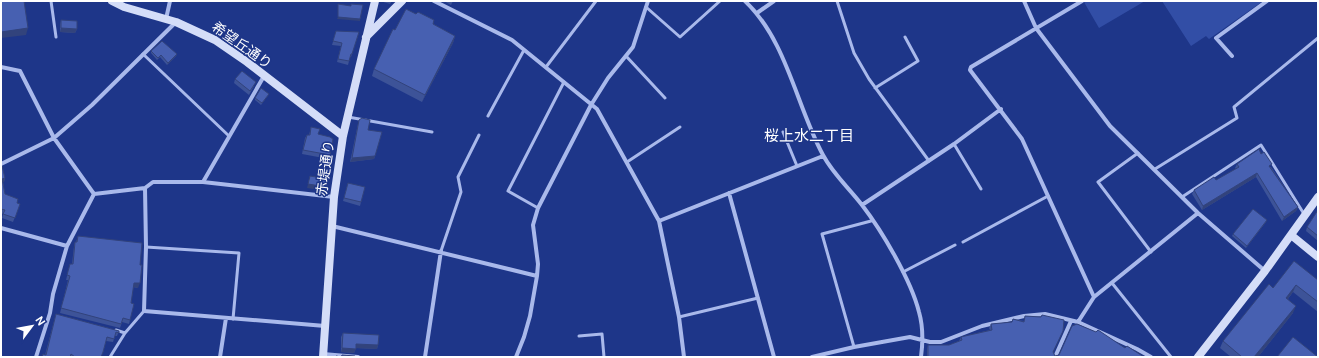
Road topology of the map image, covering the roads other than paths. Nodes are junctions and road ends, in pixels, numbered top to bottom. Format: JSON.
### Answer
{"nodes":[{"id":1,"x":51,"y":1,"type":"edge"},
{"id":2,"x":112,"y":1,"type":"edge"},
{"id":3,"x":170,"y":1,"type":"edge"},
{"id":4,"x":375,"y":1,"type":"edge"},
{"id":5,"x":402,"y":1,"type":"edge"},
{"id":6,"x":434,"y":1,"type":"edge"},
{"id":7,"x":596,"y":1,"type":"edge"},
{"id":8,"x":648,"y":1,"type":"edge"},
{"id":9,"x":720,"y":1,"type":"edge"},
{"id":10,"x":745,"y":1,"type":"edge"},
{"id":11,"x":774,"y":1,"type":"edge"},
{"id":12,"x":837,"y":1,"type":"edge"},
{"id":13,"x":1024,"y":1,"type":"edge"},
{"id":14,"x":1082,"y":1,"type":"edge"},
{"id":15,"x":1267,"y":1,"type":"edge"},
{"id":16,"x":646,"y":7,"type":"junction"},
{"id":17,"x":757,"y":13,"type":"junction"},
{"id":18,"x":166,"y":19,"type":"junction"},
{"id":19,"x":176,"y":22,"type":"junction"},
{"id":20,"x":1036,"y":28,"type":"junction"},
{"id":21,"x":56,"y":37,"type":"dead end"},
{"id":22,"x":365,"y":37,"type":"junction"},
{"id":23,"x":905,"y":37,"type":"dead end"},
{"id":24,"x":1318,"y":38,"type":"edge"},
{"id":25,"x":524,"y":50,"type":"junction"},
{"id":26,"x":143,"y":54,"type":"junction"},
{"id":27,"x":626,"y":56,"type":"junction"},
{"id":28,"x":1232,"y":56,"type":"dead end"},
{"id":29,"x":1,"y":67,"type":"edge"},
{"id":30,"x":546,"y":67,"type":"junction"},
{"id":31,"x":264,"y":76,"type":"junction"},
{"id":32,"x":564,"y":82,"type":"junction"},
{"id":33,"x":875,"y":88,"type":"junction"},
{"id":34,"x":665,"y":98,"type":"dead end"},
{"id":35,"x":590,"y":105,"type":"junction"},
{"id":36,"x":1001,"y":109,"type":"junction"},
{"id":37,"x":488,"y":116,"type":"dead end"},
{"id":38,"x":347,"y":117,"type":"junction"},
{"id":39,"x":680,"y":127,"type":"dead end"},
{"id":40,"x":432,"y":132,"type":"dead end"},
{"id":41,"x":783,"y":132,"type":"dead end"},
{"id":42,"x":479,"y":135,"type":"dead end"},
{"id":43,"x":229,"y":136,"type":"junction"},
{"id":44,"x":343,"y":136,"type":"junction"},
{"id":45,"x":54,"y":138,"type":"junction"},
{"id":46,"x":954,"y":144,"type":"junction"},
{"id":47,"x":1138,"y":153,"type":"junction"},
{"id":48,"x":824,"y":156,"type":"junction"},
{"id":49,"x":929,"y":161,"type":"junction"},
{"id":50,"x":628,"y":162,"type":"junction"},
{"id":51,"x":1,"y":164,"type":"edge"},
{"id":52,"x":797,"y":166,"type":"junction"},
{"id":53,"x":1155,"y":170,"type":"junction"},
{"id":54,"x":203,"y":182,"type":"junction"},
{"id":55,"x":145,"y":188,"type":"junction"},
{"id":56,"x":980,"y":189,"type":"dead end"},
{"id":57,"x":729,"y":193,"type":"junction"},
{"id":58,"x":94,"y":194,"type":"junction"},
{"id":59,"x":1048,"y":196,"type":"junction"},
{"id":60,"x":334,"y":197,"type":"junction"},
{"id":61,"x":1182,"y":197,"type":"junction"},
{"id":62,"x":1318,"y":197,"type":"edge"},
{"id":63,"x":862,"y":205,"type":"junction"},
{"id":64,"x":538,"y":208,"type":"junction"},
{"id":65,"x":1198,"y":213,"type":"junction"},
{"id":66,"x":1305,"y":216,"type":"junction"},
{"id":67,"x":659,"y":221,"type":"junction"},
{"id":68,"x":872,"y":221,"type":"junction"},
{"id":69,"x":332,"y":226,"type":"junction"},
{"id":70,"x":1,"y":228,"type":"edge"},
{"id":71,"x":1291,"y":235,"type":"junction"},
{"id":72,"x":963,"y":242,"type":"dead end"},
{"id":73,"x":955,"y":245,"type":"dead end"},
{"id":74,"x":67,"y":246,"type":"junction"},
{"id":75,"x":146,"y":246,"type":"junction"},
{"id":76,"x":441,"y":251,"type":"junction"},
{"id":77,"x":1151,"y":252,"type":"junction"},
{"id":78,"x":1318,"y":257,"type":"edge"},
{"id":79,"x":1265,"y":271,"type":"junction"},
{"id":80,"x":903,"y":272,"type":"junction"},
{"id":81,"x":537,"y":276,"type":"junction"},
{"id":82,"x":1112,"y":283,"type":"junction"},
{"id":83,"x":1094,"y":297,"type":"junction"},
{"id":84,"x":758,"y":298,"type":"junction"},
{"id":85,"x":144,"y":311,"type":"junction"},
{"id":86,"x":50,"y":313,"type":"junction"},
{"id":87,"x":58,"y":315,"type":"edge"},
{"id":88,"x":679,"y":317,"type":"junction"},
{"id":89,"x":226,"y":318,"type":"junction"},
{"id":90,"x":233,"y":319,"type":"junction"},
{"id":91,"x":1071,"y":321,"type":"junction"},
{"id":92,"x":1078,"y":322,"type":"junction"},
{"id":93,"x":325,"y":326,"type":"junction"},
{"id":94,"x":110,"y":329,"type":"edge"},
{"id":95,"x":125,"y":333,"type":"junction"},
{"id":96,"x":579,"y":336,"type":"dead end"},
{"id":97,"x":923,"y":341,"type":"junction"},
{"id":98,"x":854,"y":346,"type":"junction"},
{"id":99,"x":323,"y":356,"type":"edge"},
{"id":100,"x":36,"y":357,"type":"edge"},
{"id":101,"x":110,"y":357,"type":"edge"},
{"id":102,"x":220,"y":357,"type":"edge"},
{"id":103,"x":358,"y":357,"type":"edge"},
{"id":104,"x":426,"y":357,"type":"edge"},
{"id":105,"x":516,"y":357,"type":"edge"},
{"id":106,"x":604,"y":357,"type":"edge"},
{"id":107,"x":684,"y":357,"type":"edge"},
{"id":108,"x":774,"y":357,"type":"edge"},
{"id":109,"x":812,"y":357,"type":"edge"},
{"id":110,"x":921,"y":357,"type":"edge"},
{"id":111,"x":1055,"y":357,"type":"edge"},
{"id":112,"x":1151,"y":357,"type":"edge"},
{"id":113,"x":1171,"y":357,"type":"edge"},
{"id":114,"x":1198,"y":357,"type":"edge"}],
"edges":[{"from":1,"to":21,"type":"lane"},
{"from":2,"to":18,"type":"street","name":"希望丘通り"},
{"from":3,"to":18,"type":"street"},
{"from":4,"to":22,"type":"street","name":"赤堤通り"},
{"from":5,"to":22,"type":"street"},
{"from":6,"to":25,"type":"street"},
{"from":7,"to":30,"type":"lane"},
{"from":8,"to":16,"type":"street"},
{"from":9,"to":16,"type":"lane"},
{"from":10,"to":17,"type":"street"},
{"from":11,"to":17,"type":"street"},
{"from":12,"to":33,"type":"lane"},
{"from":13,"to":20,"type":"street"},
{"from":14,"to":20,"type":"street"},
{"from":15,"to":28,"type":"street"},
{"from":16,"to":27,"type":"street"},
{"from":17,"to":48,"type":"street"},
{"from":18,"to":19,"type":"street","name":"希望丘通り"},
{"from":19,"to":26,"type":"street"},
{"from":19,"to":31,"type":"street","name":"希望丘通り"},
{"from":20,"to":36,"type":"street"},
{"from":20,"to":47,"type":"street"},
{"from":22,"to":38,"type":"street","name":"赤堤通り"},
{"from":23,"to":33,"type":"lane"},
{"from":24,"to":53,"type":"lane"},
{"from":25,"to":30,"type":"street"},
{"from":25,"to":37,"type":"lane"},
{"from":26,"to":43,"type":"lane"},
{"from":26,"to":45,"type":"street"},
{"from":27,"to":34,"type":"lane"},
{"from":27,"to":35,"type":"street"},
{"from":29,"to":45,"type":"street"},
{"from":30,"to":32,"type":"street"},
{"from":31,"to":43,"type":"street"},
{"from":31,"to":44,"type":"street","name":"希望丘通り"},
{"from":32,"to":35,"type":"street"},
{"from":32,"to":64,"type":"lane"},
{"from":33,"to":49,"type":"lane"},
{"from":35,"to":50,"type":"street"},
{"from":35,"to":64,"type":"street"},
{"from":36,"to":46,"type":"street"},
{"from":36,"to":59,"type":"street"},
{"from":38,"to":40,"type":"lane"},
{"from":38,"to":44,"type":"street","name":"赤堤通り"},
{"from":39,"to":50,"type":"lane"},
{"from":41,"to":52,"type":"lane"},
{"from":42,"to":76,"type":"lane"},
{"from":43,"to":54,"type":"street"},
{"from":44,"to":60,"type":"street","name":"赤堤通り"},
{"from":45,"to":51,"type":"street"},
{"from":45,"to":58,"type":"street"},
{"from":46,"to":49,"type":"street"},
{"from":46,"to":56,"type":"lane"},
{"from":47,"to":53,"type":"street"},
{"from":47,"to":77,"type":"lane"},
{"from":48,"to":52,"type":"street"},
{"from":48,"to":63,"type":"street"},
{"from":49,"to":63,"type":"street"},
{"from":50,"to":67,"type":"street"},
{"from":52,"to":57,"type":"street"},
{"from":53,"to":61,"type":"street"},
{"from":54,"to":55,"type":"street"},
{"from":54,"to":60,"type":"street"},
{"from":55,"to":58,"type":"street"},
{"from":55,"to":75,"type":"street"},
{"from":57,"to":67,"type":"street"},
{"from":57,"to":84,"type":"street"},
{"from":58,"to":74,"type":"street"},
{"from":59,"to":72,"type":"lane"},
{"from":59,"to":83,"type":"street"},
{"from":60,"to":69,"type":"street","name":"赤堤通り"},
{"from":61,"to":65,"type":"street"},
{"from":61,"to":66,"type":"lane"},
{"from":62,"to":66,"type":"street"},
{"from":63,"to":68,"type":"street"},
{"from":64,"to":81,"type":"street"},
{"from":65,"to":77,"type":"street"},
{"from":65,"to":79,"type":"street"},
{"from":66,"to":71,"type":"street"},
{"from":67,"to":88,"type":"street"},
{"from":68,"to":80,"type":"street"},
{"from":68,"to":98,"type":"lane"},
{"from":69,"to":76,"type":"street"},
{"from":69,"to":93,"type":"street","name":"赤堤通り"},
{"from":70,"to":74,"type":"street"},
{"from":71,"to":78,"type":"street"},
{"from":71,"to":79,"type":"street"},
{"from":73,"to":80,"type":"lane"},
{"from":74,"to":86,"type":"street"},
{"from":75,"to":85,"type":"street"},
{"from":75,"to":90,"type":"lane"},
{"from":76,"to":81,"type":"street"},
{"from":76,"to":104,"type":"street"},
{"from":77,"to":82,"type":"street"},
{"from":79,"to":114,"type":"street"},
{"from":80,"to":97,"type":"street"},
{"from":81,"to":105,"type":"street"},
{"from":82,"to":83,"type":"street"},
{"from":82,"to":113,"type":"lane"},
{"from":83,"to":92,"type":"street"},
{"from":84,"to":88,"type":"lane"},
{"from":84,"to":108,"type":"street"},
{"from":85,"to":89,"type":"street"},
{"from":85,"to":95,"type":"lane"},
{"from":86,"to":87,"type":"lane"},
{"from":86,"to":100,"type":"street"},
{"from":88,"to":107,"type":"street"},
{"from":89,"to":90,"type":"street"},
{"from":89,"to":102,"type":"street"},
{"from":90,"to":93,"type":"street"},
{"from":91,"to":92,"type":"street"},
{"from":91,"to":97,"type":"street"},
{"from":91,"to":111,"type":"street"},
{"from":92,"to":112,"type":"street"},
{"from":93,"to":99,"type":"street","name":"赤堤通り"},
{"from":94,"to":95,"type":"lane"},
{"from":95,"to":101,"type":"lane"},
{"from":96,"to":106,"type":"lane"},
{"from":97,"to":98,"type":"street"},
{"from":97,"to":110,"type":"street"},
{"from":98,"to":109,"type":"street"},
{"from":99,"to":103,"type":"street"}]}
